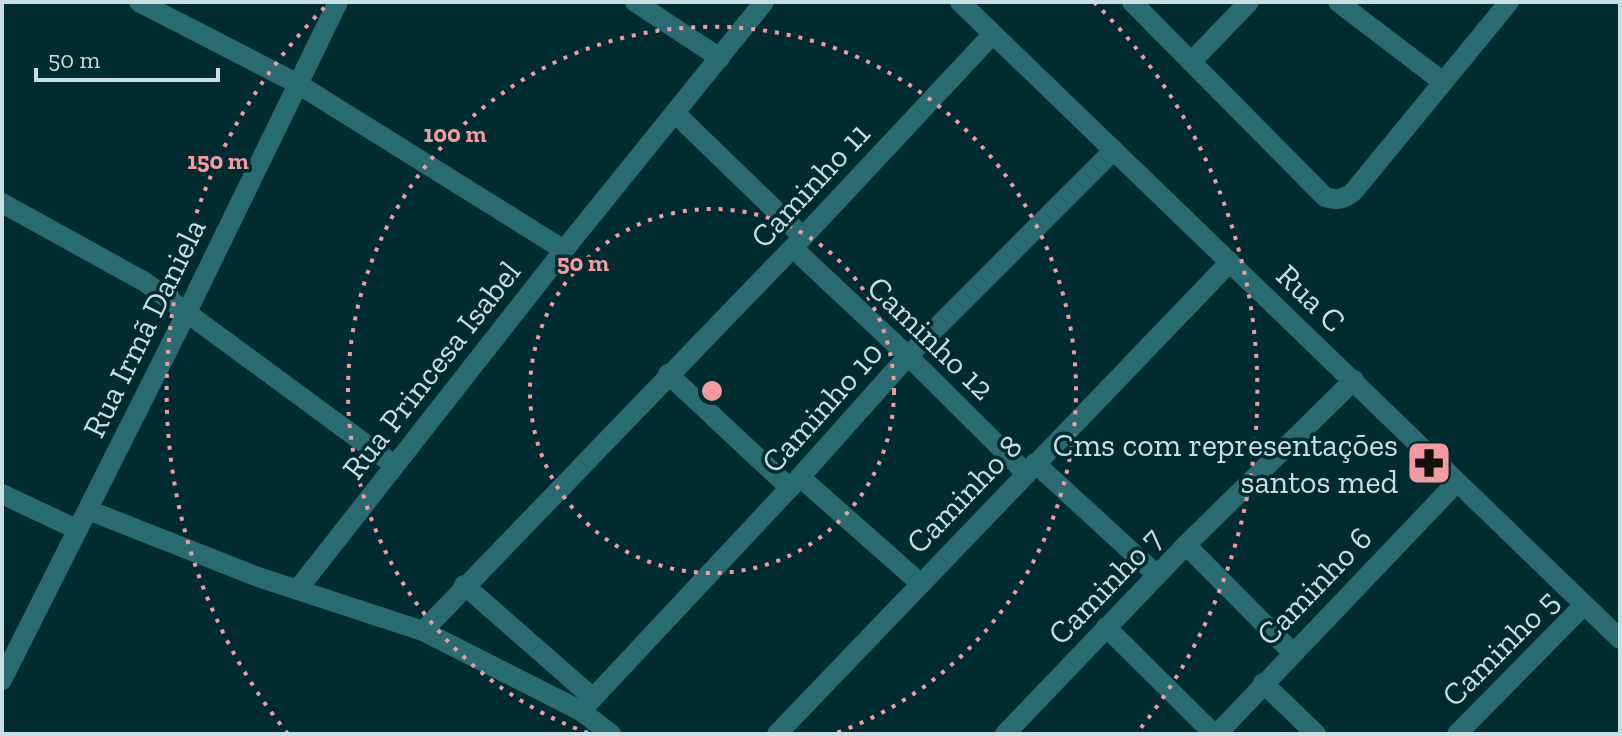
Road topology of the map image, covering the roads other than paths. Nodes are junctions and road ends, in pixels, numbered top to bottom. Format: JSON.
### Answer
{"nodes":[{"id":1,"x":139,"y":2,"type":"edge"},
{"id":2,"x":338,"y":2,"type":"edge"},
{"id":3,"x":635,"y":2,"type":"edge"},
{"id":4,"x":764,"y":2,"type":"edge"},
{"id":5,"x":960,"y":2,"type":"edge"},
{"id":6,"x":1132,"y":2,"type":"edge"},
{"id":7,"x":1249,"y":2,"type":"edge"},
{"id":8,"x":1338,"y":2,"type":"edge"},
{"id":9,"x":1509,"y":2,"type":"edge"},
{"id":10,"x":992,"y":35,"type":"junction"},
{"id":11,"x":720,"y":58,"type":"junction"},
{"id":12,"x":1191,"y":62,"type":"junction"},
{"id":13,"x":1443,"y":82,"type":"junction"},
{"id":14,"x":298,"y":84,"type":"junction"},
{"id":15,"x":675,"y":113,"type":"junction"},
{"id":16,"x":1114,"y":150,"type":"junction"},
{"id":17,"x":2,"y":203,"type":"edge"},
{"id":18,"x":798,"y":243,"type":"junction"},
{"id":19,"x":564,"y":250,"type":"junction"},
{"id":20,"x":1230,"y":262,"type":"junction"},
{"id":21,"x":187,"y":312,"type":"junction"},
{"id":22,"x":908,"y":356,"type":"junction"},
{"id":23,"x":668,"y":374,"type":"junction"},
{"id":24,"x":1354,"y":380,"type":"junction"},
{"id":25,"x":394,"y":465,"type":"junction"},
{"id":26,"x":1030,"y":468,"type":"junction"},
{"id":27,"x":795,"y":482,"type":"junction"},
{"id":28,"x":1457,"y":482,"type":"junction"},
{"id":29,"x":2,"y":494,"type":"edge"},
{"id":30,"x":88,"y":510,"type":"junction"},
{"id":31,"x":78,"y":530,"type":"junction"},
{"id":32,"x":1186,"y":545,"type":"junction"},
{"id":33,"x":1157,"y":575,"type":"junction"},
{"id":34,"x":920,"y":583,"type":"junction"},
{"id":35,"x":464,"y":585,"type":"junction"},
{"id":36,"x":298,"y":589,"type":"junction"},
{"id":37,"x":1584,"y":605,"type":"junction"},
{"id":38,"x":1106,"y":627,"type":"junction"},
{"id":39,"x":423,"y":631,"type":"junction"},
{"id":40,"x":1620,"y":639,"type":"edge"},
{"id":41,"x":1292,"y":652,"type":"junction"},
{"id":42,"x":2,"y":680,"type":"edge"},
{"id":43,"x":1263,"y":683,"type":"junction"},
{"id":44,"x":587,"y":705,"type":"junction"},
{"id":45,"x":611,"y":734,"type":"edge"},
{"id":46,"x":777,"y":734,"type":"edge"},
{"id":47,"x":1005,"y":734,"type":"edge"},
{"id":48,"x":1215,"y":734,"type":"edge"},
{"id":49,"x":1316,"y":734,"type":"edge"},
{"id":50,"x":1457,"y":734,"type":"edge"}],
"edges":[{"from":1,"to":14,"type":"street"},
{"from":2,"to":14,"type":"street","name":"Rua Irmã Daniela"},
{"from":3,"to":11,"type":"street"},
{"from":4,"to":11,"type":"street","name":"Rua Princesa Isabel"},
{"from":5,"to":10,"type":"street","name":"Rua C"},
{"from":6,"to":12,"type":"street"},
{"from":7,"to":12,"type":"street"},
{"from":8,"to":13,"type":"street"},
{"from":9,"to":13,"type":"street"},
{"from":10,"to":16,"type":"street","name":"Rua C"},
{"from":10,"to":18,"type":"street","name":"Caminho 11"},
{"from":11,"to":15,"type":"street","name":"Rua Princesa Isabel"},
{"from":12,"to":13,"type":"street"},
{"from":14,"to":19,"type":"street"},
{"from":14,"to":21,"type":"street","name":"Rua Irmã Daniela"},
{"from":15,"to":18,"type":"street","name":"Caminho 12"},
{"from":15,"to":19,"type":"street","name":"Rua Princesa Isabel"},
{"from":16,"to":20,"type":"street","name":"Rua C"},
{"from":16,"to":22,"type":"street","name":"Caminho 10"},
{"from":17,"to":21,"type":"street"},
{"from":18,"to":22,"type":"street","name":"Caminho 12"},
{"from":18,"to":23,"type":"street","name":"Caminho 11"},
{"from":19,"to":25,"type":"street","name":"Rua Princesa Isabel"},
{"from":20,"to":24,"type":"street","name":"Rua C"},
{"from":20,"to":26,"type":"street","name":"Caminho 8"},
{"from":21,"to":25,"type":"street"},
{"from":21,"to":30,"type":"street","name":"Rua Irmã Daniela"},
{"from":22,"to":26,"type":"street","name":"Caminho 12"},
{"from":22,"to":27,"type":"street","name":"Caminho 10"},
{"from":23,"to":27,"type":"street"},
{"from":23,"to":35,"type":"street","name":"Caminho 11"},
{"from":24,"to":28,"type":"street","name":"Rua C"},
{"from":24,"to":32,"type":"street","name":"Caminho 7"},
{"from":25,"to":36,"type":"street","name":"Rua Princesa Isabel"},
{"from":26,"to":33,"type":"street","name":"Caminho 12"},
{"from":26,"to":34,"type":"street","name":"Caminho 8"},
{"from":27,"to":34,"type":"street"},
{"from":27,"to":44,"type":"street","name":"Caminho 10"},
{"from":28,"to":37,"type":"street","name":"Rua C"},
{"from":28,"to":41,"type":"street","name":"Caminho 6"},
{"from":29,"to":31,"type":"street"},
{"from":30,"to":31,"type":"street","name":"Rua Irmã Daniela"},
{"from":30,"to":36,"type":"street"},
{"from":31,"to":42,"type":"street","name":"Rua Irmã Daniela"},
{"from":32,"to":33,"type":"street","name":"Caminho 7"},
{"from":32,"to":41,"type":"street"},
{"from":33,"to":38,"type":"street","name":"Caminho 7"},
{"from":34,"to":46,"type":"street","name":"Caminho 8"},
{"from":35,"to":39,"type":"street","name":"Caminho 11"},
{"from":35,"to":44,"type":"street"},
{"from":36,"to":39,"type":"street"},
{"from":37,"to":40,"type":"street","name":"Rua C"},
{"from":37,"to":50,"type":"street","name":"Caminho 5"},
{"from":38,"to":47,"type":"street","name":"Caminho 7"},
{"from":38,"to":48,"type":"street"},
{"from":39,"to":44,"type":"street"},
{"from":41,"to":43,"type":"street","name":"Caminho 6"},
{"from":43,"to":48,"type":"street","name":"Caminho 6"},
{"from":43,"to":49,"type":"street"},
{"from":44,"to":45,"type":"street"}]}
